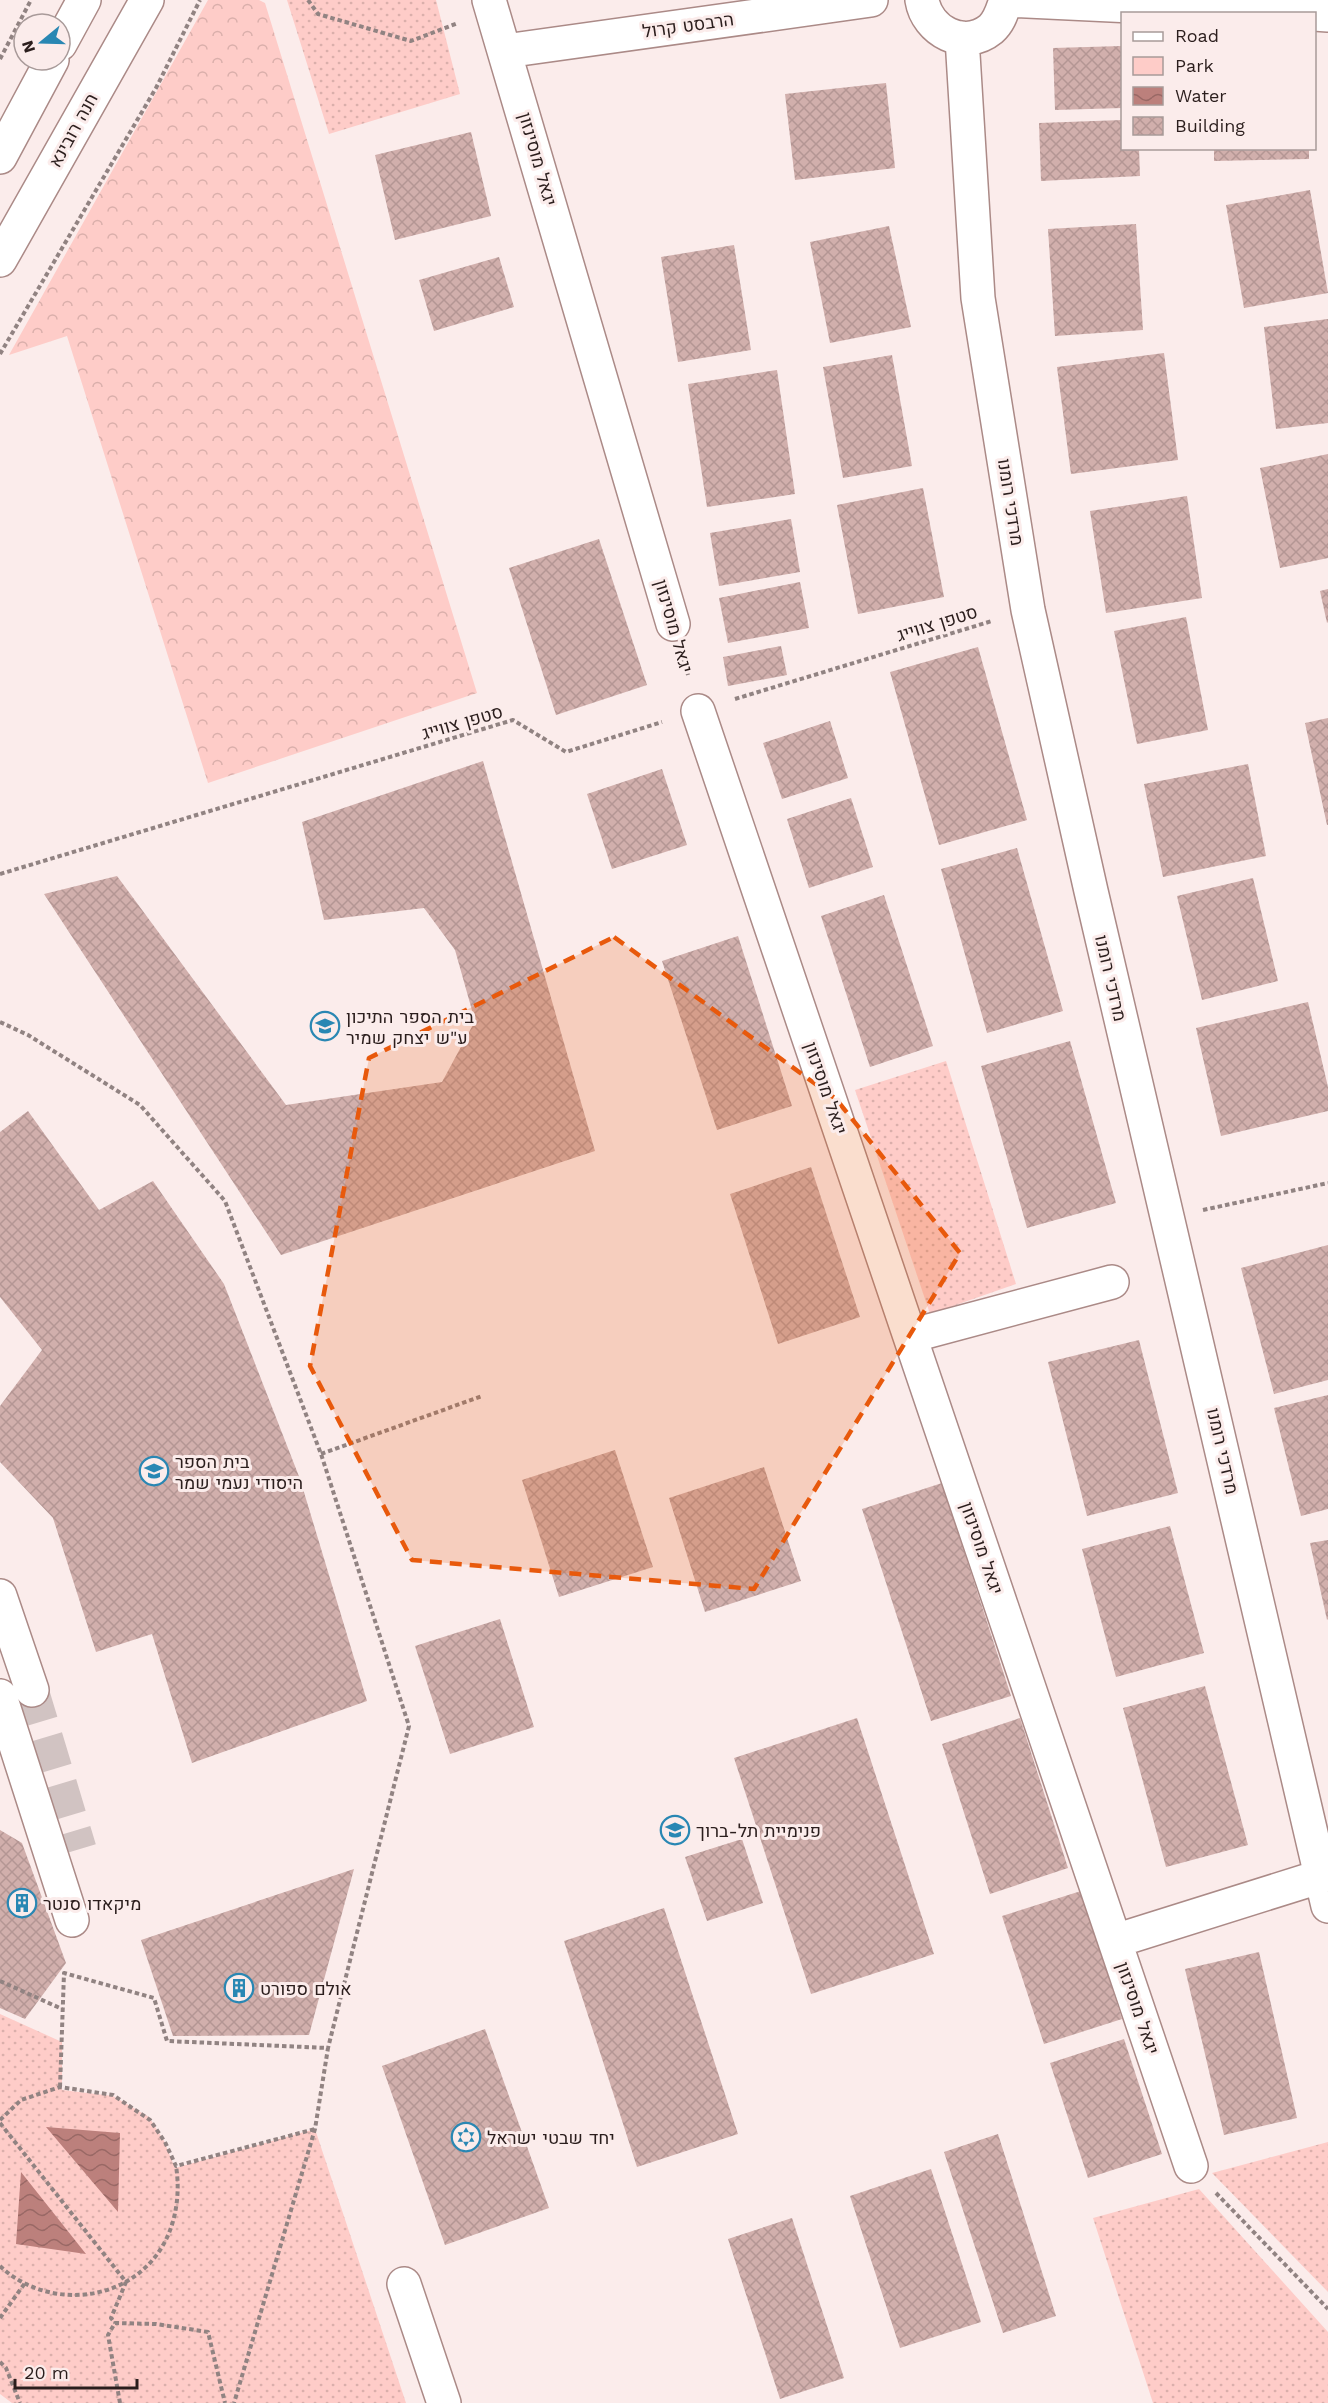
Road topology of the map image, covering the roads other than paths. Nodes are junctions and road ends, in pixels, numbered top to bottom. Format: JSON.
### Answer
{"nodes":[{"id":1,"x":84,"y":0,"type":"edge"},
{"id":2,"x":147,"y":0,"type":"edge"},
{"id":3,"x":871,"y":0,"type":"edge"},
{"id":4,"x":922,"y":0,"type":"edge"},
{"id":5,"x":1006,"y":0,"type":"edge"},
{"id":6,"x":491,"y":5,"type":"edge"},
{"id":7,"x":1257,"y":12,"type":"edge"},
{"id":8,"x":72,"y":22,"type":"edge"},
{"id":9,"x":962,"y":38,"type":"junction"},
{"id":10,"x":506,"y":51,"type":"junction"},
{"id":11,"x":46,"y":72,"type":"edge"},
{"id":12,"x":0,"y":158,"type":"edge"},
{"id":13,"x":0,"y":260,"type":"edge"},
{"id":14,"x":673,"y":624,"type":"road end"},
{"id":15,"x":698,"y":711,"type":"road end"},
{"id":16,"x":1112,"y":1282,"type":"dead end"},
{"id":17,"x":910,"y":1336,"type":"junction"},
{"id":18,"x":0,"y":1596,"type":"edge"},
{"id":19,"x":32,"y":1690,"type":"tunnel mouth"},
{"id":20,"x":0,"y":1696,"type":"edge"},
{"id":21,"x":1325,"y":1891,"type":"edge"},
{"id":22,"x":72,"y":1920,"type":"dead end"},
{"id":23,"x":1115,"y":1941,"type":"junction"},
{"id":24,"x":1191,"y":2166,"type":"road end"},
{"id":25,"x":404,"y":2284,"type":"dead end"},
{"id":26,"x":444,"y":2403,"type":"edge"}],
"edges":[{"from":1,"to":8,"type":"street"},
{"from":2,"to":13,"type":"street","name":"חנה רובינא"},
{"from":3,"to":10,"type":"street","name":"הרבסט קרול"},
{"from":4,"to":9,"type":"street"},
{"from":5,"to":7,"type":"street"},
{"from":5,"to":9,"type":"street"},
{"from":6,"to":10,"type":"street","name":"יגאל מוסינזון"},
{"from":9,"to":21,"type":"street","name":"מרדכי רומנו"},
{"from":10,"to":14,"type":"street","name":"יגאל מוסינזון"},
{"from":11,"to":12,"type":"street"},
{"from":15,"to":17,"type":"street","name":"יגאל מוסינזון"},
{"from":16,"to":17,"type":"street"},
{"from":17,"to":23,"type":"street","name":"יגאל מוסינזון"},
{"from":18,"to":19,"type":"street"},
{"from":20,"to":22,"type":"street"},
{"from":21,"to":23,"type":"street"},
{"from":23,"to":24,"type":"street","name":"יגאל מוסינזון"},
{"from":25,"to":26,"type":"street"}]}
